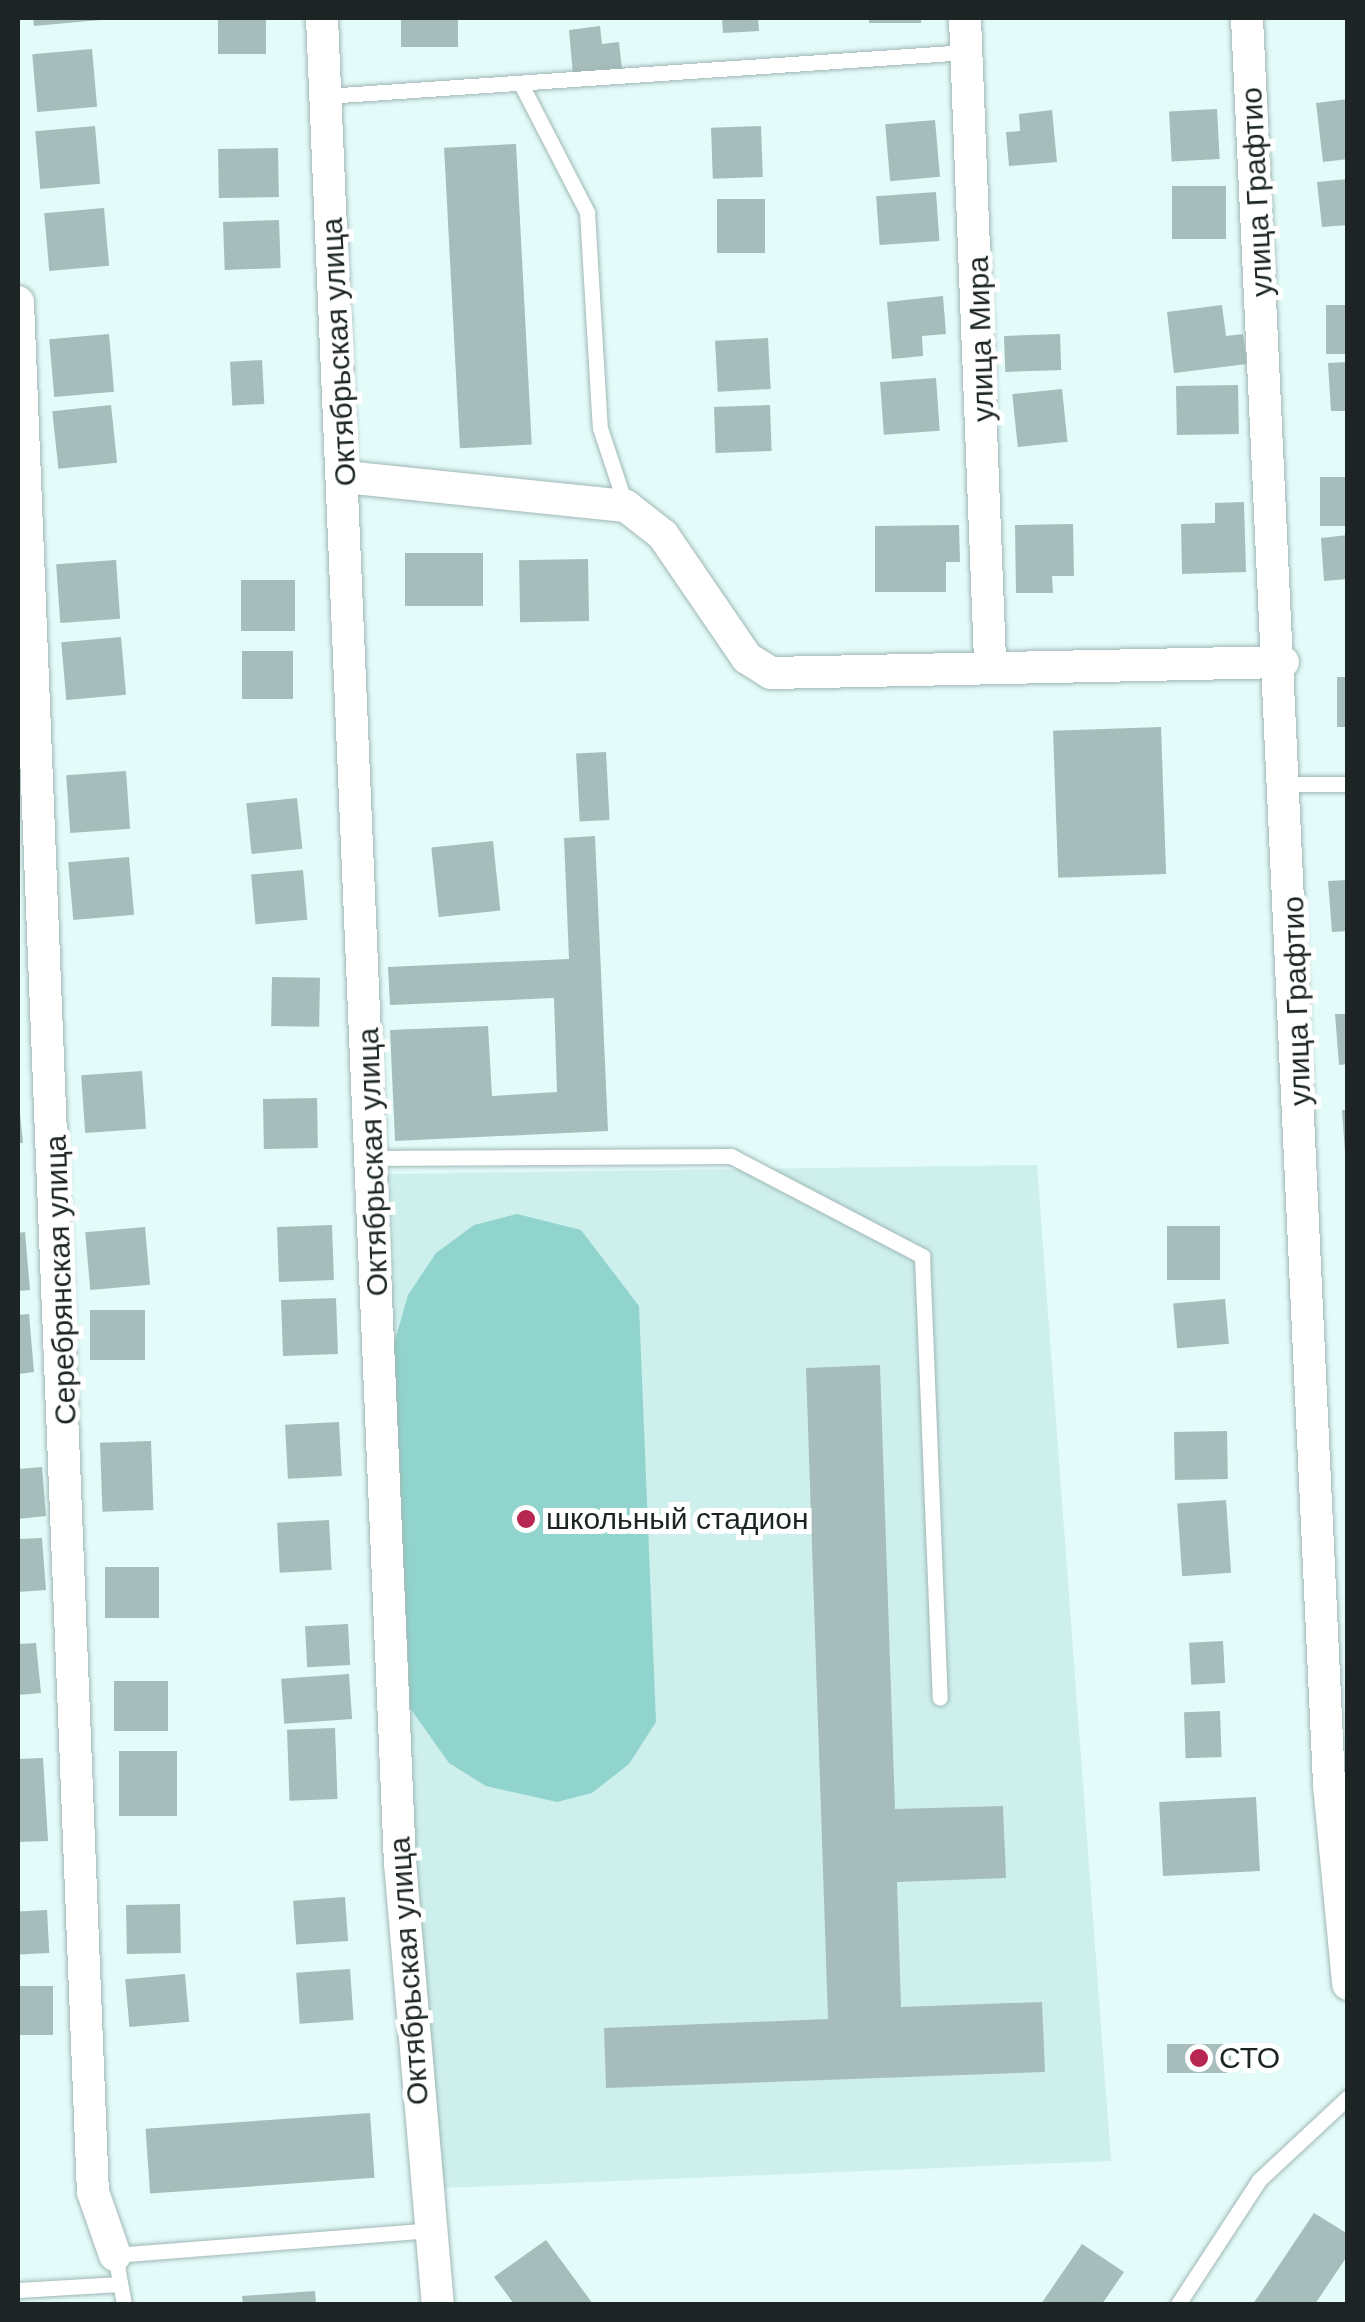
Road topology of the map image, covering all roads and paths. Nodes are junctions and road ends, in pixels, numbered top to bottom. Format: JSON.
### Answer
{"nodes":[{"id":1,"x":322,"y":18,"type":"edge"},
{"id":2,"x":965,"y":18,"type":"edge"},
{"id":3,"x":1247,"y":18,"type":"edge"},
{"id":4,"x":968,"y":52,"type":"junction"},
{"id":5,"x":522,"y":86,"type":"junction"},
{"id":6,"x":326,"y":96,"type":"junction"},
{"id":7,"x":18,"y":302,"type":"edge"},
{"id":8,"x":345,"y":476,"type":"junction"},
{"id":9,"x":626,"y":506,"type":"junction"},
{"id":10,"x":990,"y":662,"type":"junction"},
{"id":11,"x":1283,"y":662,"type":"junction"},
{"id":12,"x":1288,"y":784,"type":"junction"},
{"id":13,"x":1348,"y":784,"type":"edge"},
{"id":14,"x":373,"y":1158,"type":"junction"},
{"id":15,"x":940,"y":1698,"type":"dead end"},
{"id":16,"x":1348,"y":1984,"type":"edge"},
{"id":17,"x":1348,"y":2097,"type":"edge"},
{"id":18,"x":430,"y":2230,"type":"junction"},
{"id":19,"x":118,"y":2269,"type":"junction"},
{"id":20,"x":18,"y":2290,"type":"edge"},
{"id":21,"x":124,"y":2304,"type":"edge"},
{"id":22,"x":438,"y":2304,"type":"edge"},
{"id":23,"x":1178,"y":2304,"type":"edge"}],
"edges":[{"from":1,"to":6,"type":"street","name":"Октябрьская улица"},
{"from":2,"to":4,"type":"street","name":"улица Мира"},
{"from":3,"to":11,"type":"street","name":"улица Графтио"},
{"from":4,"to":5,"type":"lane"},
{"from":4,"to":10,"type":"street","name":"улица Мира"},
{"from":5,"to":6,"type":"lane"},
{"from":5,"to":9,"type":"lane"},
{"from":6,"to":8,"type":"street","name":"Октябрьская улица"},
{"from":7,"to":19,"type":"street","name":"Серебрянская улица"},
{"from":8,"to":9,"type":"street"},
{"from":8,"to":14,"type":"street","name":"Октябрьская улица"},
{"from":9,"to":10,"type":"street"},
{"from":10,"to":11,"type":"street"},
{"from":11,"to":12,"type":"street","name":"улица Графтио"},
{"from":12,"to":13,"type":"lane"},
{"from":12,"to":16,"type":"street","name":"улица Графтио"},
{"from":14,"to":15,"type":"lane"},
{"from":14,"to":18,"type":"street","name":"Октябрьская улица"},
{"from":17,"to":23,"type":"lane"},
{"from":18,"to":19,"type":"lane"},
{"from":18,"to":22,"type":"street","name":"Октябрьская улица"},
{"from":19,"to":20,"type":"lane"},
{"from":19,"to":21,"type":"lane"}]}
